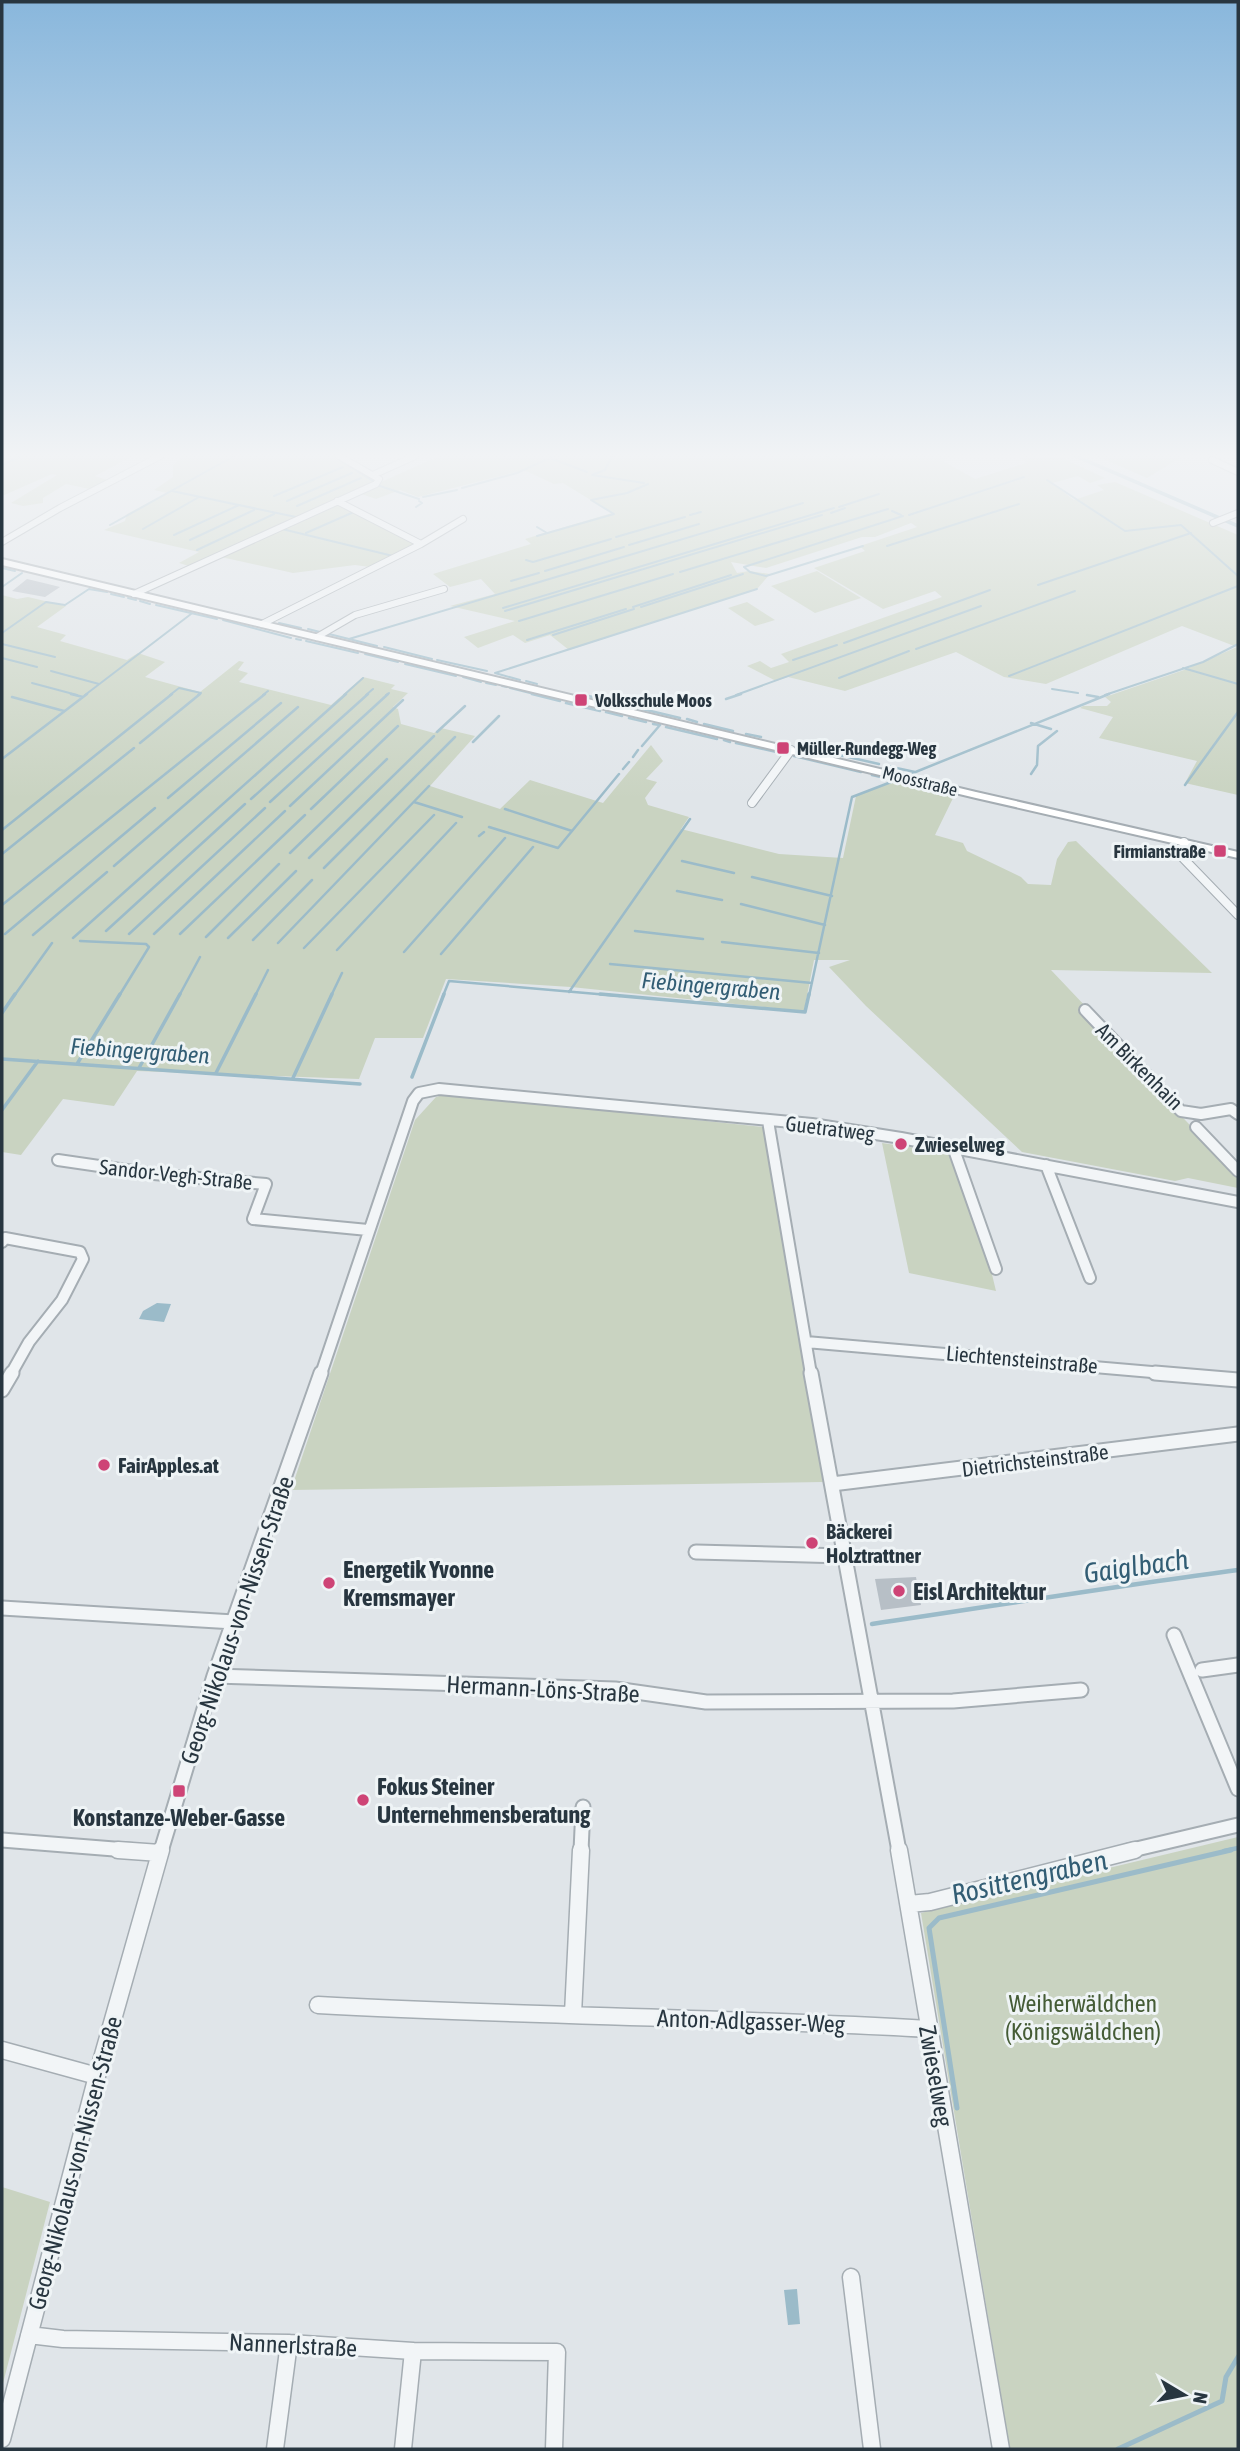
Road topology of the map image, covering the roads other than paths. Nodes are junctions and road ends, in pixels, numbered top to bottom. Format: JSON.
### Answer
{"nodes":[{"id":1,"x":37,"y":570,"type":"edge"},
{"id":2,"x":186,"y":570,"type":"edge"},
{"id":3,"x":369,"y":570,"type":"edge"},
{"id":4,"x":444,"y":589,"type":"dead end"},
{"id":5,"x":134,"y":594,"type":"junction"},
{"id":6,"x":262,"y":624,"type":"junction"},
{"id":7,"x":317,"y":637,"type":"junction"},
{"id":8,"x":791,"y":750,"type":"junction"},
{"id":9,"x":752,"y":803,"type":"dead end"},
{"id":10,"x":1184,"y":842,"type":"junction"},
{"id":11,"x":1238,"y":855,"type":"edge"},
{"id":12,"x":1238,"y":915,"type":"edge"},
{"id":13,"x":1085,"y":1010,"type":"dead end"},
{"id":14,"x":419,"y":1093,"type":"joint"},
{"id":15,"x":1238,"y":1114,"type":"edge"},
{"id":16,"x":768,"y":1121,"type":"junction"},
{"id":17,"x":1196,"y":1127,"type":"dead end"},
{"id":18,"x":953,"y":1147,"type":"junction"},
{"id":19,"x":58,"y":1160,"type":"dead end"},
{"id":20,"x":1046,"y":1165,"type":"junction"},
{"id":21,"x":1238,"y":1171,"type":"edge"},
{"id":22,"x":1238,"y":1205,"type":"edge"},
{"id":23,"x":368,"y":1230,"type":"junction"},
{"id":24,"x":2,"y":1242,"type":"edge"},
{"id":25,"x":996,"y":1269,"type":"dead end"},
{"id":26,"x":1090,"y":1278,"type":"dead end"},
{"id":27,"x":806,"y":1342,"type":"junction"},
{"id":28,"x":1238,"y":1380,"type":"edge"},
{"id":29,"x":2,"y":1390,"type":"edge"},
{"id":30,"x":1238,"y":1434,"type":"edge"},
{"id":31,"x":832,"y":1484,"type":"junction"},
{"id":32,"x":696,"y":1552,"type":"dead end"},
{"id":33,"x":843,"y":1556,"type":"junction"},
{"id":34,"x":2,"y":1608,"type":"edge"},
{"id":35,"x":234,"y":1622,"type":"junction"},
{"id":36,"x":1174,"y":1635,"type":"dead end"},
{"id":37,"x":1238,"y":1665,"type":"edge"},
{"id":38,"x":1202,"y":1670,"type":"dead end"},
{"id":39,"x":214,"y":1676,"type":"junction"},
{"id":40,"x":1081,"y":1690,"type":"dead end"},
{"id":41,"x":871,"y":1702,"type":"junction"},
{"id":42,"x":1238,"y":1789,"type":"edge"},
{"id":43,"x":583,"y":1807,"type":"dead end"},
{"id":44,"x":1238,"y":1825,"type":"edge"},
{"id":45,"x":2,"y":1840,"type":"edge"},
{"id":46,"x":160,"y":1853,"type":"junction"},
{"id":47,"x":909,"y":1904,"type":"junction"},
{"id":48,"x":318,"y":2005,"type":"dead end"},
{"id":49,"x":573,"y":2014,"type":"junction"},
{"id":50,"x":928,"y":2029,"type":"junction"},
{"id":51,"x":2,"y":2050,"type":"edge"},
{"id":52,"x":97,"y":2076,"type":"junction"},
{"id":53,"x":851,"y":2277,"type":"dead end"},
{"id":54,"x":29,"y":2335,"type":"junction"},
{"id":55,"x":289,"y":2343,"type":"junction"},
{"id":56,"x":413,"y":2351,"type":"junction"},
{"id":57,"x":2,"y":2439,"type":"edge"},
{"id":58,"x":275,"y":2449,"type":"edge"},
{"id":59,"x":404,"y":2449,"type":"edge"},
{"id":60,"x":554,"y":2449,"type":"edge"},
{"id":61,"x":872,"y":2449,"type":"edge"},
{"id":62,"x":1001,"y":2449,"type":"edge"}],
"edges":[{"from":1,"to":5,"type":"street","name":"Moosstraße"},
{"from":2,"to":5,"type":"street"},
{"from":3,"to":6,"type":"street"},
{"from":4,"to":7,"type":"street"},
{"from":5,"to":6,"type":"street","name":"Moosstraße"},
{"from":6,"to":7,"type":"street","name":"Moosstraße"},
{"from":7,"to":8,"type":"street","name":"Moosstraße"},
{"from":8,"to":9,"type":"street"},
{"from":8,"to":10,"type":"street","name":"Moosstraße"},
{"from":10,"to":11,"type":"street","name":"Moosstraße"},
{"from":10,"to":12,"type":"street"},
{"from":13,"to":15,"type":"street","name":"Am Birkenhain"},
{"from":14,"to":16,"type":"street","name":"Guetratweg"},
{"from":14,"to":23,"type":"street","name":"Georg-Nikolaus-von-Nissen-Straße"},
{"from":16,"to":18,"type":"street","name":"Guetratweg"},
{"from":16,"to":27,"type":"street","name":"Zwieselweg"},
{"from":17,"to":21,"type":"street","name":"Am Birkenhain"},
{"from":18,"to":20,"type":"street","name":"Guetratweg"},
{"from":18,"to":25,"type":"street"},
{"from":19,"to":23,"type":"street","name":"Sandor-Vegh-Straße"},
{"from":20,"to":22,"type":"street","name":"Guetratweg"},
{"from":20,"to":26,"type":"street"},
{"from":23,"to":35,"type":"street","name":"Georg-Nikolaus-von-Nissen-Straße"},
{"from":24,"to":29,"type":"street"},
{"from":27,"to":28,"type":"street","name":"Liechtensteinstraße"},
{"from":27,"to":31,"type":"street","name":"Zwieselweg"},
{"from":30,"to":31,"type":"street","name":"Dietrichsteinstraße"},
{"from":31,"to":33,"type":"street","name":"Zwieselweg"},
{"from":32,"to":33,"type":"street"},
{"from":33,"to":41,"type":"street","name":"Zwieselweg"},
{"from":34,"to":35,"type":"street"},
{"from":35,"to":39,"type":"street","name":"Georg-Nikolaus-von-Nissen-Straße"},
{"from":36,"to":42,"type":"street"},
{"from":37,"to":38,"type":"street"},
{"from":39,"to":41,"type":"street","name":"Hermann-Löns-Straße"},
{"from":39,"to":46,"type":"street","name":"Georg-Nikolaus-von-Nissen-Straße"},
{"from":40,"to":41,"type":"street"},
{"from":41,"to":47,"type":"street","name":"Zwieselweg"},
{"from":43,"to":49,"type":"street"},
{"from":44,"to":47,"type":"street"},
{"from":45,"to":46,"type":"street"},
{"from":46,"to":52,"type":"street","name":"Georg-Nikolaus-von-Nissen-Straße"},
{"from":47,"to":50,"type":"street","name":"Zwieselweg"},
{"from":48,"to":49,"type":"street","name":"Anton-Adlgasser-Weg"},
{"from":49,"to":50,"type":"street","name":"Anton-Adlgasser-Weg"},
{"from":50,"to":62,"type":"street","name":"Zwieselweg"},
{"from":51,"to":52,"type":"street"},
{"from":52,"to":54,"type":"street","name":"Georg-Nikolaus-von-Nissen-Straße"},
{"from":53,"to":61,"type":"street"},
{"from":54,"to":55,"type":"street","name":"Nannerlstraße"},
{"from":54,"to":57,"type":"street","name":"Georg-Nikolaus-von-Nissen-Straße"},
{"from":55,"to":56,"type":"street","name":"Nannerlstraße"},
{"from":55,"to":58,"type":"street"},
{"from":56,"to":59,"type":"street"},
{"from":56,"to":60,"type":"street","name":"Nannerlstraße"}]}
